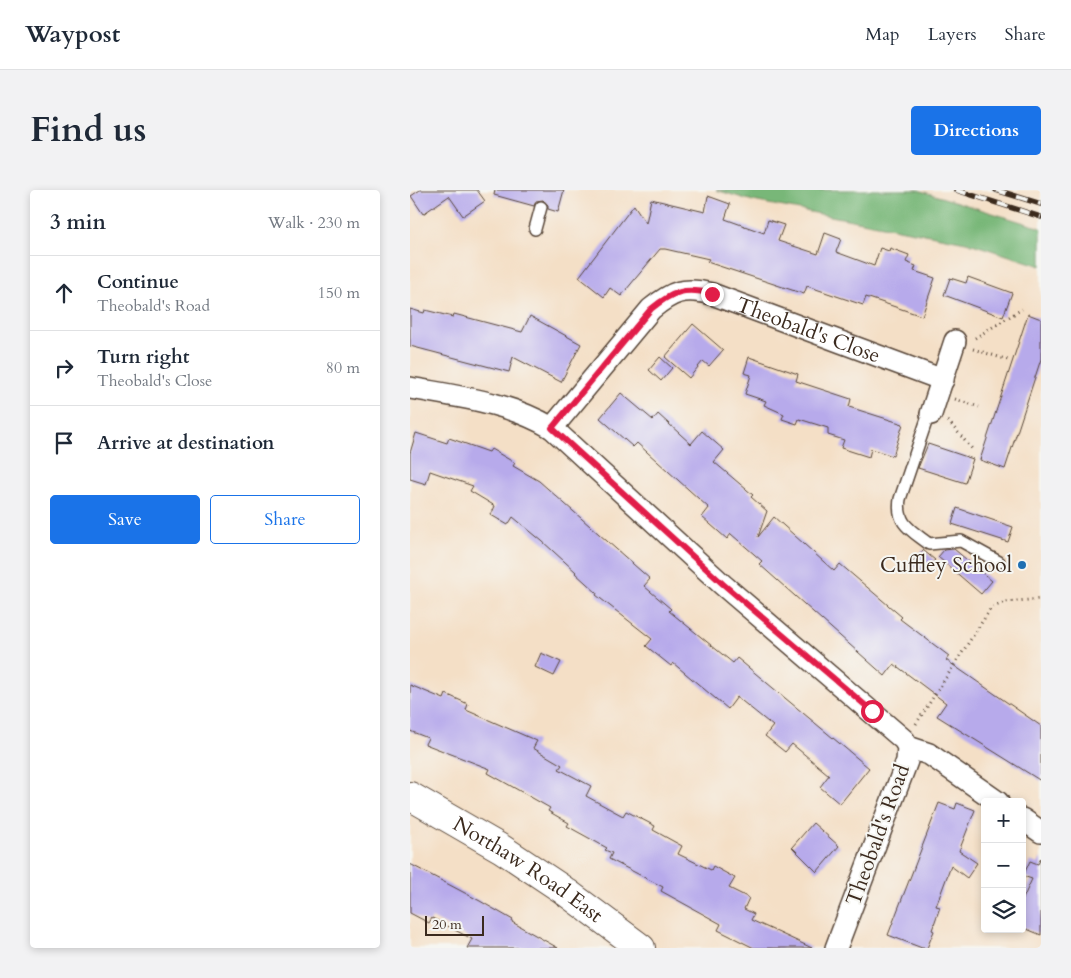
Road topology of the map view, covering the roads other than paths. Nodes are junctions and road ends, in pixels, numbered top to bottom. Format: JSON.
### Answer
{"nodes":[{"id":1,"x":541,"y":208,"type":"dead end"},
{"id":2,"x":535,"y":229,"type":"dead end"},
{"id":3,"x":964,"y":343,"type":"road end"},
{"id":4,"x":943,"y":380,"type":"junction"},
{"id":5,"x":410,"y":388,"type":"edge"},
{"id":6,"x":938,"y":416,"type":"joint"},
{"id":7,"x":552,"y":428,"type":"junction"},
{"id":8,"x":999,"y":562,"type":"dead end"},
{"id":9,"x":910,"y":738,"type":"junction"},
{"id":10,"x":410,"y":796,"type":"edge"},
{"id":11,"x":992,"y":798,"type":"edge"},
{"id":12,"x":1026,"y":822,"type":"edge"},
{"id":13,"x":1041,"y":832,"type":"edge"},
{"id":14,"x":641,"y":948,"type":"edge"},
{"id":15,"x":836,"y":948,"type":"edge"}],
"edges":[{"from":1,"to":2,"type":"lane"},
{"from":3,"to":4,"type":"street"},
{"from":4,"to":6,"type":"street"},
{"from":4,"to":7,"type":"street","name":"Theobald's Close"},
{"from":5,"to":7,"type":"street","name":"Theobald's Road"},
{"from":6,"to":8,"type":"lane"},
{"from":7,"to":9,"type":"street","name":"Theobald's Road"},
{"from":9,"to":11,"type":"street"},
{"from":9,"to":15,"type":"street","name":"Theobald's Road"},
{"from":10,"to":14,"type":"main road","name":"Northaw Road East"},
{"from":12,"to":13,"type":"street"}]}
